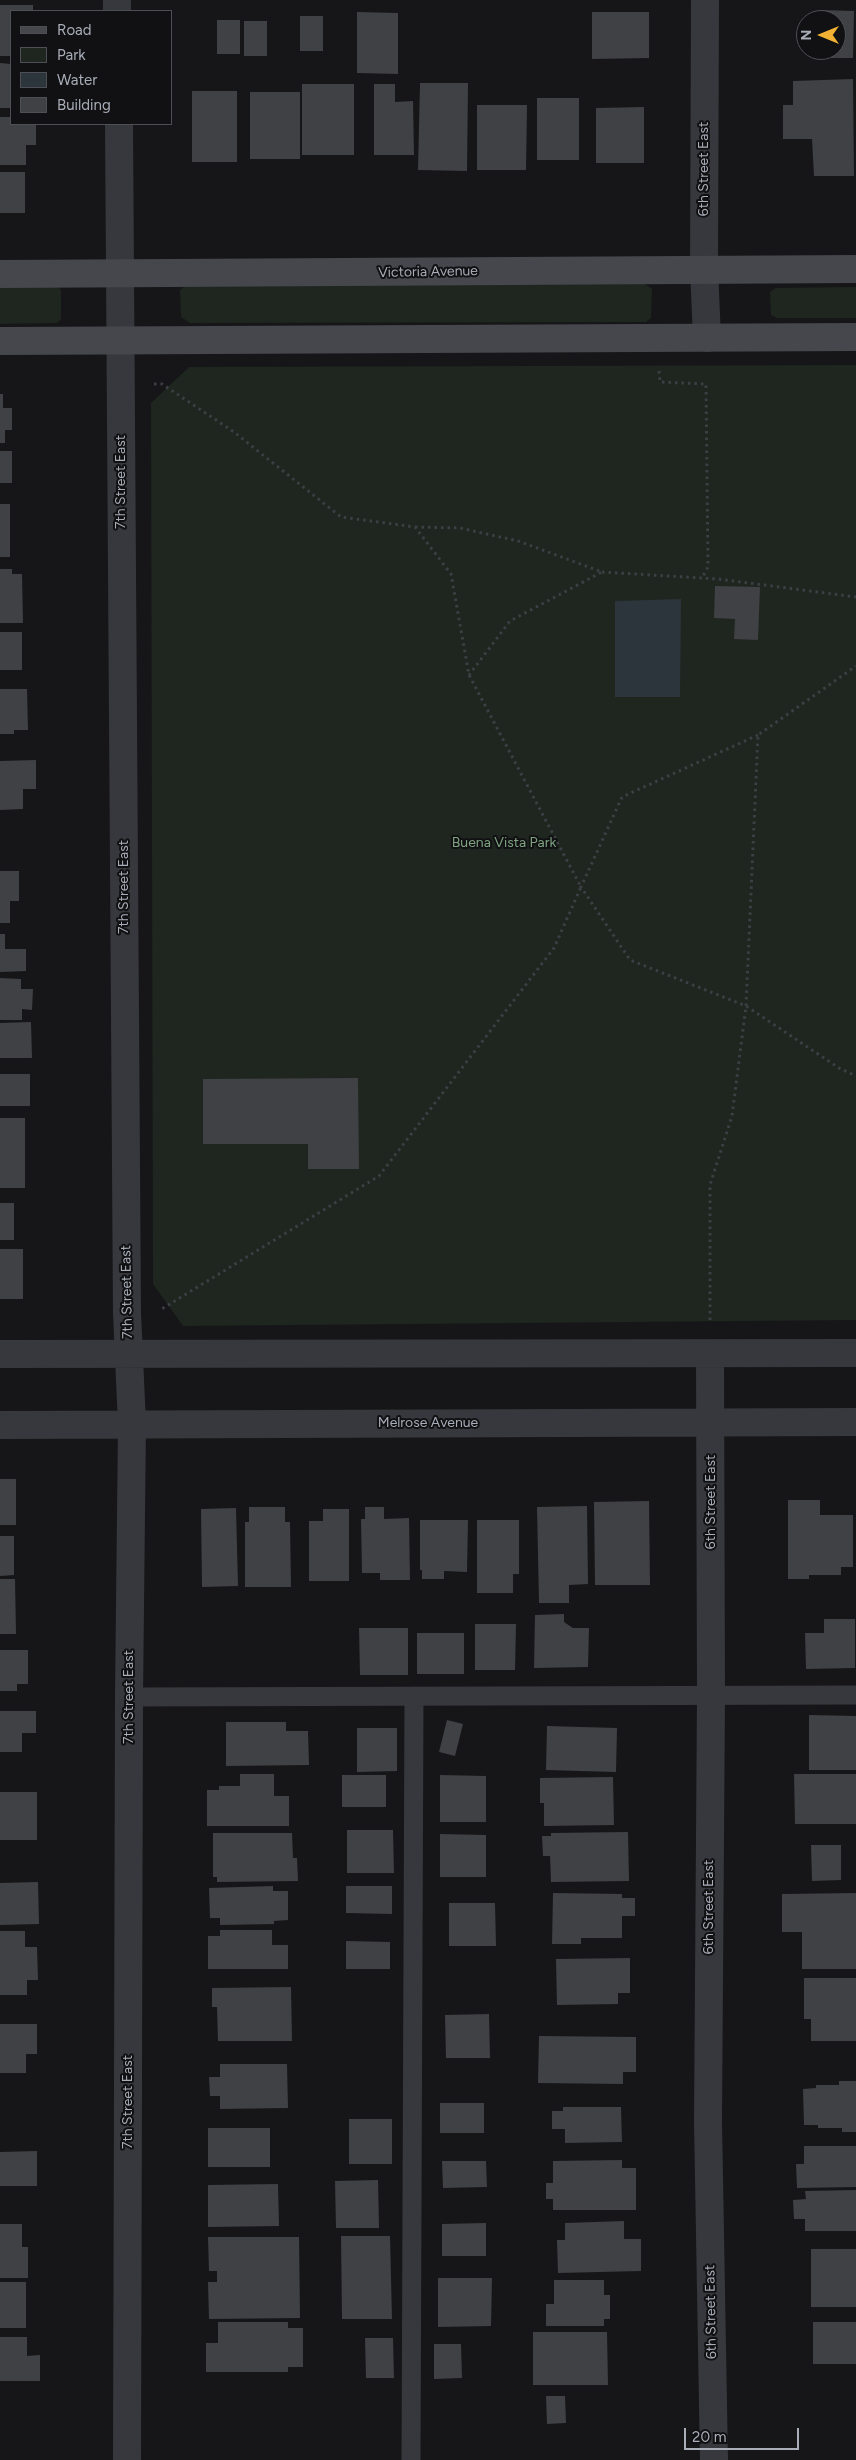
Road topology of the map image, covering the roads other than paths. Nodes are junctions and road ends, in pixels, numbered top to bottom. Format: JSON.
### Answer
{"nodes":[{"id":1,"x":704,"y":0,"type":"edge"},
{"id":2,"x":119,"y":125,"type":"edge"},
{"id":3,"x":704,"y":269,"type":"junction"},
{"id":4,"x":856,"y":269,"type":"edge"},
{"id":5,"x":0,"y":274,"type":"edge"},
{"id":6,"x":121,"y":274,"type":"junction"},
{"id":7,"x":856,"y":337,"type":"edge"},
{"id":8,"x":707,"y":338,"type":"junction"},
{"id":9,"x":122,"y":340,"type":"junction"},
{"id":10,"x":0,"y":341,"type":"edge"},
{"id":11,"x":856,"y":1353,"type":"edge"},
{"id":12,"x":0,"y":1354,"type":"edge"},
{"id":13,"x":128,"y":1354,"type":"junction"},
{"id":14,"x":710,"y":1354,"type":"junction"},
{"id":15,"x":711,"y":1422,"type":"junction"},
{"id":16,"x":856,"y":1422,"type":"edge"},
{"id":17,"x":132,"y":1424,"type":"junction"},
{"id":18,"x":0,"y":1425,"type":"edge"},
{"id":19,"x":711,"y":1695,"type":"junction"},
{"id":20,"x":856,"y":1695,"type":"edge"},
{"id":21,"x":414,"y":1696,"type":"junction"},
{"id":22,"x":128,"y":1697,"type":"junction"},
{"id":23,"x":127,"y":2460,"type":"edge"},
{"id":24,"x":412,"y":2460,"type":"edge"},
{"id":25,"x":714,"y":2460,"type":"edge"}],
"edges":[{"from":1,"to":3,"type":"street","name":"6th Street East"},
{"from":2,"to":6,"type":"street","name":"7th Street East"},
{"from":3,"to":4,"type":"street","name":"Victoria Avenue"},
{"from":3,"to":6,"type":"street","name":"Victoria Avenue"},
{"from":3,"to":8,"type":"street","name":"6th Street East"},
{"from":5,"to":6,"type":"street","name":"Victoria Avenue"},
{"from":6,"to":9,"type":"street","name":"7th Street East"},
{"from":7,"to":8,"type":"street"},
{"from":8,"to":9,"type":"street"},
{"from":9,"to":10,"type":"street"},
{"from":9,"to":13,"type":"street","name":"7th Street East"},
{"from":11,"to":14,"type":"street"},
{"from":12,"to":13,"type":"street"},
{"from":13,"to":14,"type":"street"},
{"from":13,"to":17,"type":"street","name":"7th Street East"},
{"from":14,"to":15,"type":"street","name":"6th Street East"},
{"from":15,"to":16,"type":"street","name":"Melrose Avenue"},
{"from":15,"to":17,"type":"street","name":"Melrose Avenue"},
{"from":15,"to":19,"type":"street","name":"6th Street East"},
{"from":17,"to":18,"type":"street","name":"Melrose Avenue"},
{"from":17,"to":22,"type":"street","name":"7th Street East"},
{"from":19,"to":20,"type":"lane"},
{"from":19,"to":21,"type":"lane"},
{"from":19,"to":25,"type":"street","name":"6th Street East"},
{"from":21,"to":22,"type":"lane"},
{"from":21,"to":24,"type":"lane"},
{"from":22,"to":23,"type":"street","name":"7th Street East"}]}
